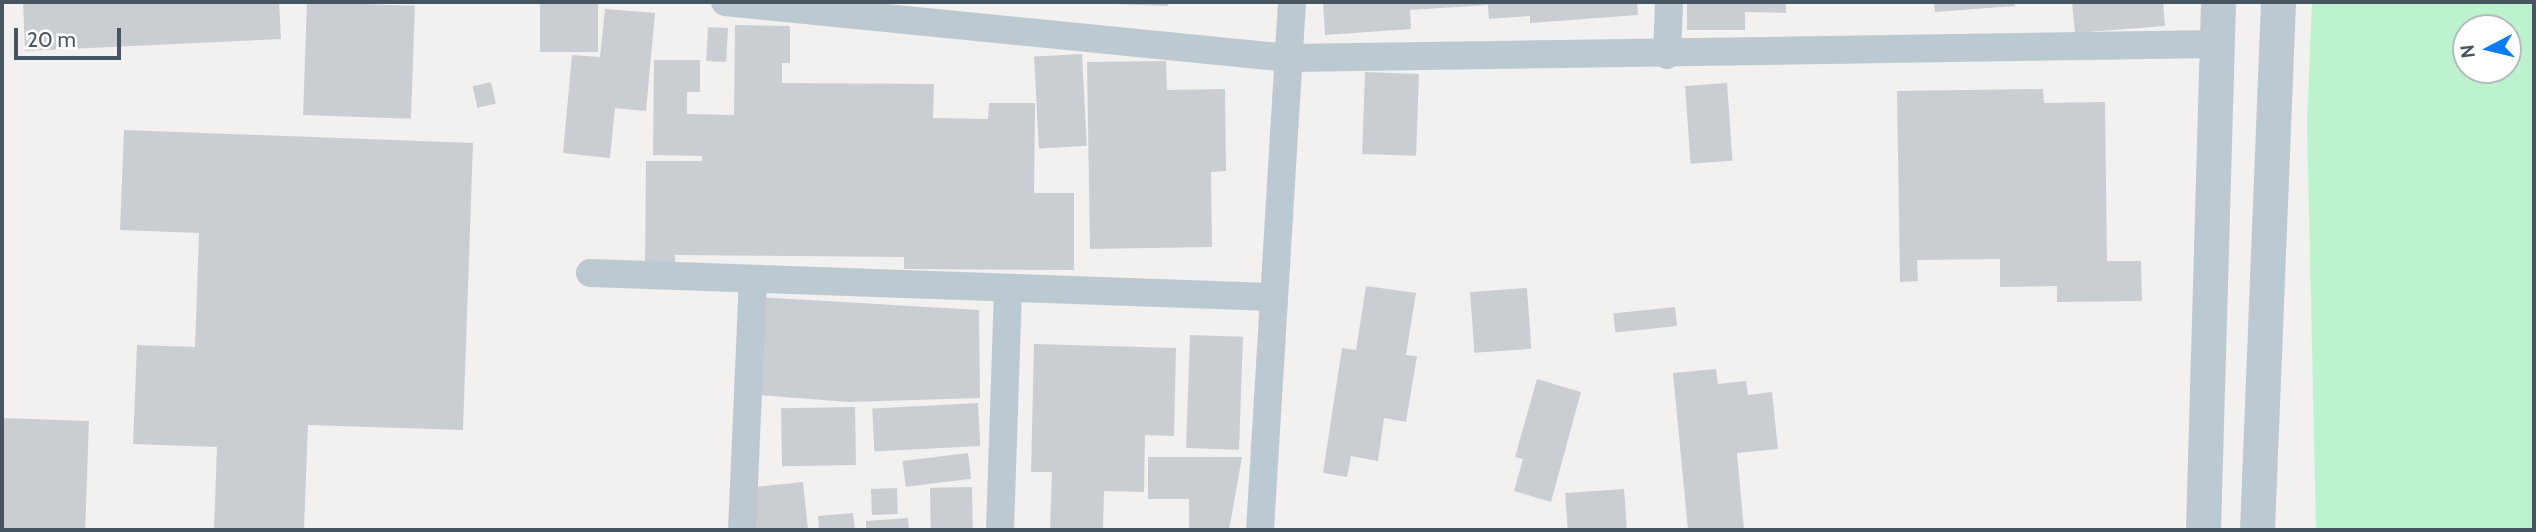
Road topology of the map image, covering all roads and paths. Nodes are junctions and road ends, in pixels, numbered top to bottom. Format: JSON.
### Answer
{"nodes":[{"id":1,"x":725,"y":2,"type":"edge"},
{"id":2,"x":1292,"y":2,"type":"edge"},
{"id":3,"x":1669,"y":2,"type":"edge"},
{"id":4,"x":2218,"y":2,"type":"edge"},
{"id":5,"x":2278,"y":2,"type":"edge"},
{"id":6,"x":2217,"y":44,"type":"junction"},
{"id":7,"x":1667,"y":55,"type":"junction"},
{"id":8,"x":1289,"y":58,"type":"junction"},
{"id":9,"x":590,"y":273,"type":"dead end"},
{"id":10,"x":753,"y":279,"type":"junction"},
{"id":11,"x":1008,"y":290,"type":"junction"},
{"id":12,"x":1274,"y":297,"type":"junction"},
{"id":13,"x":742,"y":530,"type":"edge"},
{"id":14,"x":1000,"y":530,"type":"edge"},
{"id":15,"x":1261,"y":530,"type":"edge"},
{"id":16,"x":2203,"y":530,"type":"edge"},
{"id":17,"x":2257,"y":530,"type":"edge"}],
"edges":[{"from":1,"to":8,"type":"street"},
{"from":2,"to":8,"type":"street"},
{"from":3,"to":7,"type":"street"},
{"from":4,"to":6,"type":"street"},
{"from":5,"to":17,"type":"street"},
{"from":6,"to":7,"type":"street"},
{"from":6,"to":16,"type":"street"},
{"from":7,"to":8,"type":"street"},
{"from":8,"to":12,"type":"street"},
{"from":9,"to":10,"type":"street"},
{"from":10,"to":11,"type":"street"},
{"from":10,"to":13,"type":"street"},
{"from":11,"to":12,"type":"street"},
{"from":11,"to":14,"type":"street"},
{"from":12,"to":15,"type":"street"}]}
